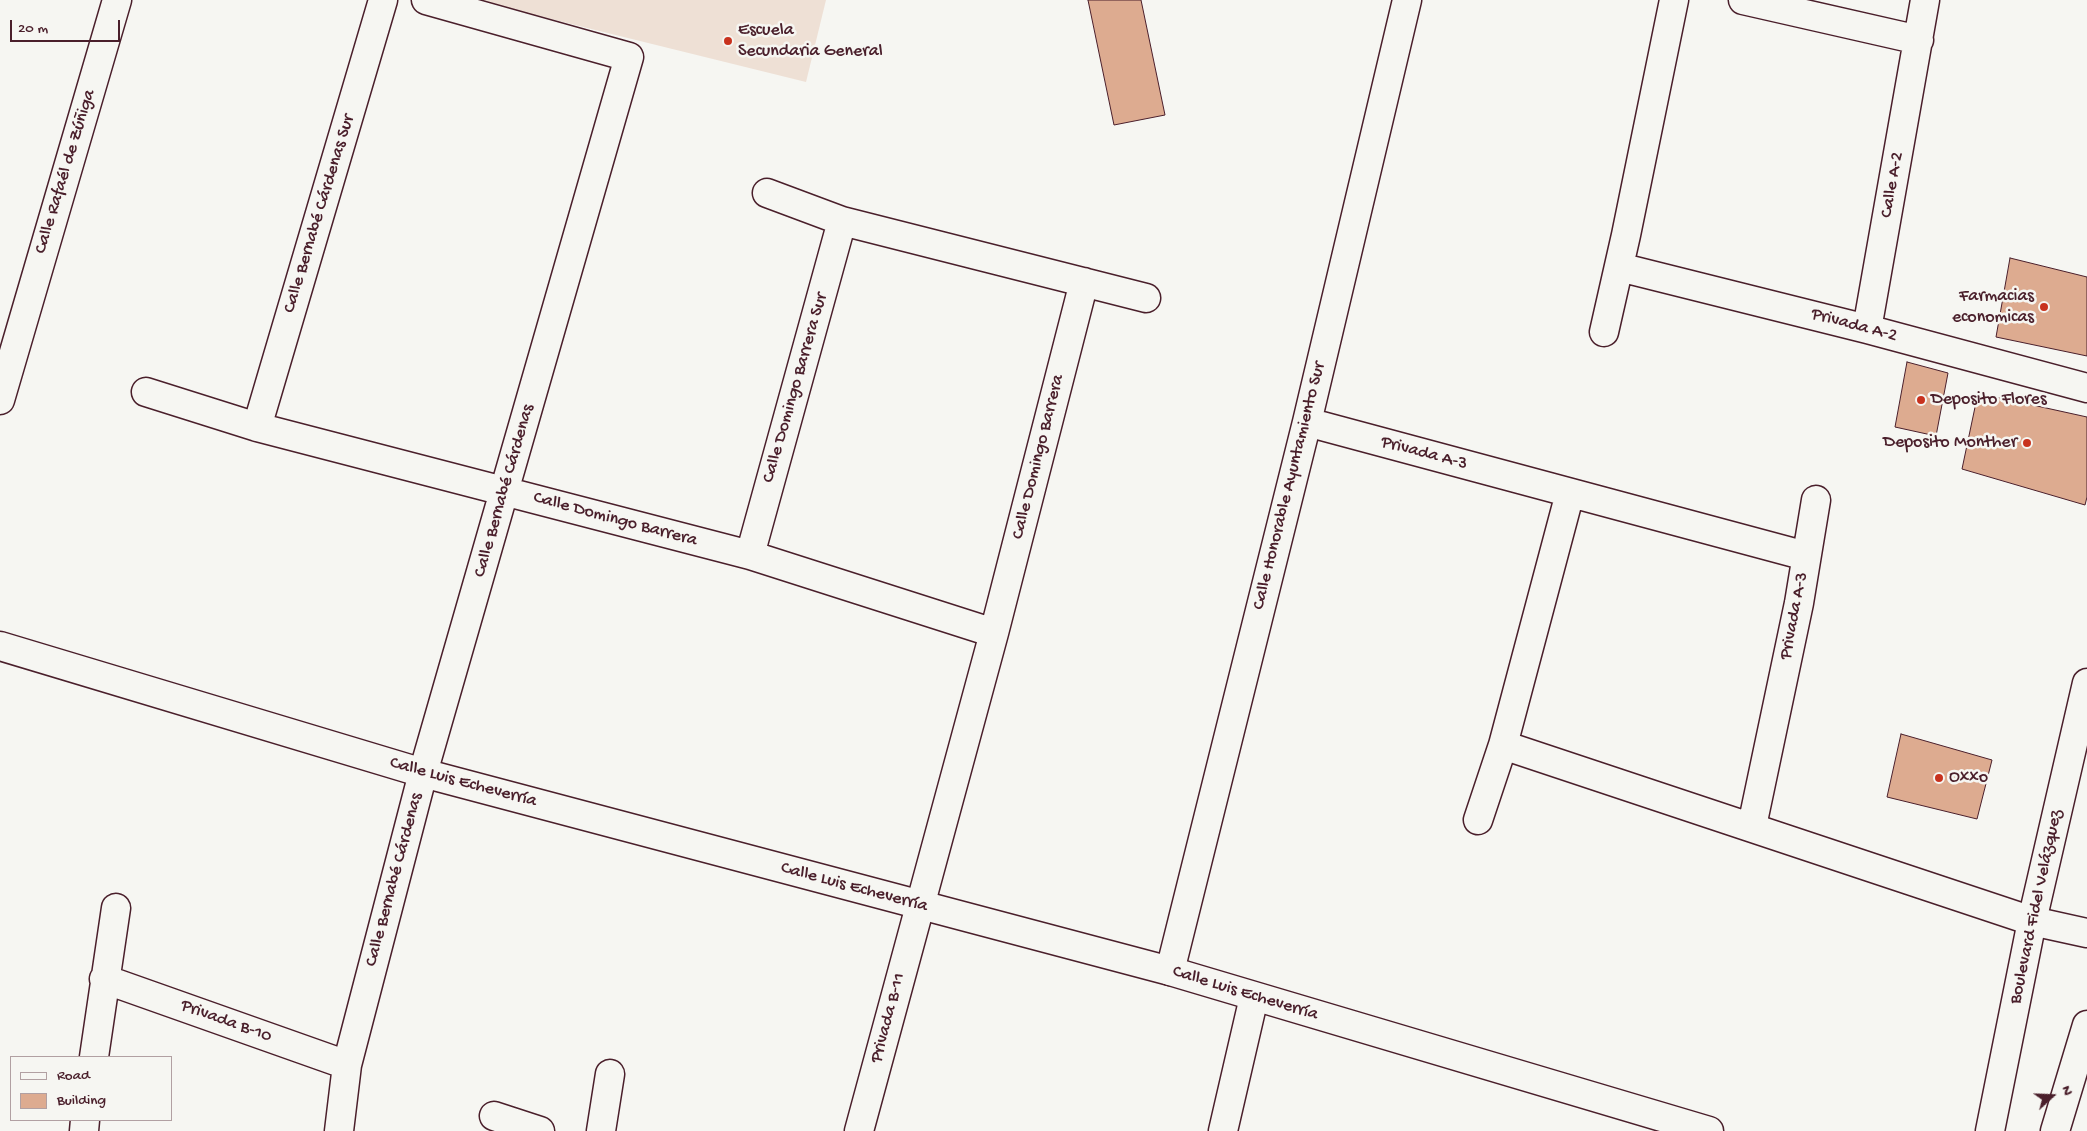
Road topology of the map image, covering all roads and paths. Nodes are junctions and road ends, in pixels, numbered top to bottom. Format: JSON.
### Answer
{"nodes":[{"id":1,"x":117,"y":0,"type":"edge"},
{"id":2,"x":383,"y":0,"type":"edge"},
{"id":3,"x":426,"y":0,"type":"edge"},
{"id":4,"x":1407,"y":0,"type":"edge"},
{"id":5,"x":1674,"y":0,"type":"edge"},
{"id":6,"x":1743,"y":0,"type":"edge"},
{"id":7,"x":1925,"y":0,"type":"edge"},
{"id":8,"x":1919,"y":40,"type":"junction"},
{"id":9,"x":766,"y":193,"type":"dead end"},
{"id":10,"x":842,"y":221,"type":"junction"},
{"id":11,"x":1619,"y":267,"type":"junction"},
{"id":12,"x":1084,"y":282,"type":"junction"},
{"id":13,"x":1146,"y":298,"type":"dead end"},
{"id":14,"x":1867,"y":330,"type":"junction"},
{"id":15,"x":1604,"y":332,"type":"dead end"},
{"id":16,"x":7,"y":342,"type":"edge"},
{"id":17,"x":2087,"y":388,"type":"edge"},
{"id":18,"x":146,"y":392,"type":"dead end"},
{"id":19,"x":0,"y":400,"type":"edge"},
{"id":20,"x":1307,"y":422,"type":"junction"},
{"id":21,"x":257,"y":427,"type":"junction"},
{"id":22,"x":505,"y":492,"type":"junction"},
{"id":23,"x":1570,"y":493,"type":"junction"},
{"id":24,"x":1816,"y":500,"type":"dead end"},
{"id":25,"x":750,"y":555,"type":"junction"},
{"id":26,"x":1806,"y":556,"type":"junction"},
{"id":27,"x":994,"y":633,"type":"junction"},
{"id":28,"x":0,"y":646,"type":"edge"},
{"id":29,"x":2087,"y":683,"type":"edge"},
{"id":30,"x":1503,"y":746,"type":"junction"},
{"id":31,"x":423,"y":773,"type":"junction"},
{"id":32,"x":1478,"y":820,"type":"dead end"},
{"id":33,"x":1752,"y":826,"type":"junction"},
{"id":34,"x":919,"y":905,"type":"junction"},
{"id":35,"x":116,"y":908,"type":"dead end"},
{"id":36,"x":2032,"y":921,"type":"junction"},
{"id":37,"x":2087,"y":933,"type":"edge"},
{"id":38,"x":1170,"y":971,"type":"junction"},
{"id":39,"x":104,"y":979,"type":"junction"},
{"id":40,"x":1254,"y":997,"type":"junction"},
{"id":41,"x":2087,"y":1026,"type":"edge"},
{"id":42,"x":94,"y":1056,"type":"edge"},
{"id":43,"x":347,"y":1066,"type":"junction"},
{"id":44,"x":610,"y":1074,"type":"dead end"},
{"id":45,"x":494,"y":1116,"type":"dead end"},
{"id":46,"x":339,"y":1131,"type":"edge"},
{"id":47,"x":540,"y":1131,"type":"edge"},
{"id":48,"x":601,"y":1131,"type":"edge"},
{"id":49,"x":859,"y":1131,"type":"edge"},
{"id":50,"x":1224,"y":1131,"type":"edge"},
{"id":51,"x":1709,"y":1131,"type":"edge"},
{"id":52,"x":1990,"y":1131,"type":"edge"},
{"id":53,"x":2055,"y":1131,"type":"edge"}],
"edges":[{"from":1,"to":16,"type":"street","name":"Calle Rafaél de Zúñiga"},
{"from":2,"to":21,"type":"street","name":"Calle Bernabé Cárdenas Sur"},
{"from":3,"to":22,"type":"street","name":"Calle Bernabé Cárdenas"},
{"from":4,"to":20,"type":"street","name":"Calle Honorable Ayuntamiento Sur"},
{"from":5,"to":11,"type":"street"},
{"from":6,"to":8,"type":"street"},
{"from":7,"to":8,"type":"street","name":"Calle A-2"},
{"from":8,"to":14,"type":"street","name":"Calle A-2"},
{"from":9,"to":10,"type":"street"},
{"from":10,"to":12,"type":"street"},
{"from":10,"to":25,"type":"street","name":"Calle Domingo Barrera Sur"},
{"from":11,"to":14,"type":"street","name":"Privada A-2"},
{"from":11,"to":15,"type":"street"},
{"from":12,"to":13,"type":"street"},
{"from":12,"to":27,"type":"street","name":"Calle Domingo Barrera"},
{"from":14,"to":17,"type":"street","name":"Privada A-2"},
{"from":16,"to":19,"type":"street","name":"Calle Rafaél de Zúñiga"},
{"from":18,"to":21,"type":"street","name":"Calle Domingo Barrera"},
{"from":20,"to":23,"type":"street","name":"Privada A-3"},
{"from":20,"to":38,"type":"street","name":"Calle Honorable Ayuntamiento Sur"},
{"from":21,"to":22,"type":"street","name":"Calle Domingo Barrera"},
{"from":22,"to":25,"type":"street","name":"Calle Domingo Barrera"},
{"from":22,"to":31,"type":"street","name":"Calle Bernabé Cárdenas"},
{"from":23,"to":26,"type":"street","name":"Privada A-3"},
{"from":23,"to":30,"type":"street"},
{"from":24,"to":26,"type":"street"},
{"from":25,"to":27,"type":"street","name":"Calle Domingo Barrera"},
{"from":26,"to":33,"type":"street","name":"Privada A-3"},
{"from":27,"to":34,"type":"street","name":"Calle Domingo Barrera"},
{"from":28,"to":31,"type":"street","name":"Calle Luis Echeverría"},
{"from":29,"to":36,"type":"street","name":"Boulevard Fidel Velázquez"},
{"from":30,"to":32,"type":"street"},
{"from":30,"to":33,"type":"street"},
{"from":31,"to":34,"type":"street","name":"Calle Luis Echeverría"},
{"from":31,"to":43,"type":"street","name":"Calle Bernabé Cárdenas"},
{"from":33,"to":36,"type":"street"},
{"from":34,"to":38,"type":"street","name":"Calle Luis Echeverría"},
{"from":34,"to":49,"type":"street","name":"Privada B-11"},
{"from":35,"to":39,"type":"street"},
{"from":36,"to":37,"type":"street"},
{"from":36,"to":52,"type":"street","name":"Boulevard Fidel Velázquez"},
{"from":38,"to":40,"type":"street","name":"Calle Luis Echeverría"},
{"from":39,"to":42,"type":"street"},
{"from":39,"to":43,"type":"street","name":"Privada B-10"},
{"from":40,"to":50,"type":"street"},
{"from":40,"to":51,"type":"street","name":"Calle Luis Echeverría"},
{"from":41,"to":53,"type":"street"},
{"from":43,"to":46,"type":"street","name":"Calle Bernabé Cárdenas"},
{"from":44,"to":48,"type":"street"},
{"from":45,"to":47,"type":"street"}]}
